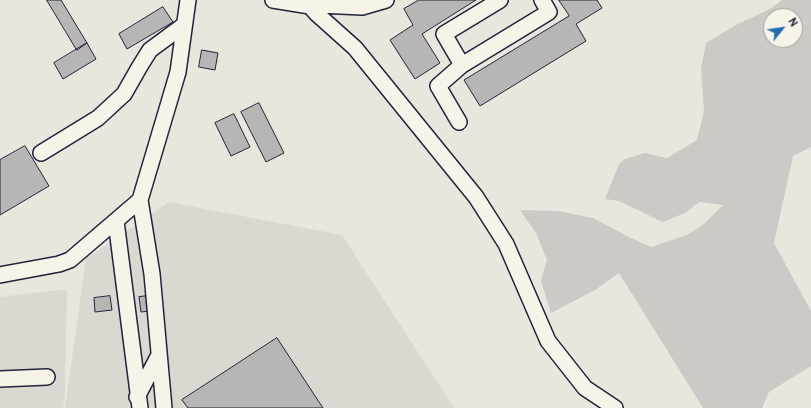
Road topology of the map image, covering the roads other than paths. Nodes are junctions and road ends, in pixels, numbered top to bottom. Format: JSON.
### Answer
{"nodes":[{"id":1,"x":188,"y":0,"type":"edge"},
{"id":2,"x":273,"y":0,"type":"edge"},
{"id":3,"x":386,"y":0,"type":"edge"},
{"id":4,"x":500,"y":0,"type":"edge"},
{"id":5,"x":542,"y":0,"type":"edge"},
{"id":6,"x":310,"y":6,"type":"junction"},
{"id":7,"x":184,"y":25,"type":"junction"},
{"id":8,"x":462,"y":65,"type":"junction"},
{"id":9,"x":459,"y":122,"type":"dead end"},
{"id":10,"x":41,"y":154,"type":"dead end"},
{"id":11,"x":140,"y":200,"type":"junction"},
{"id":12,"x":116,"y":221,"type":"junction"},
{"id":13,"x":0,"y":275,"type":"edge"},
{"id":14,"x":159,"y":356,"type":"junction"},
{"id":15,"x":47,"y":377,"type":"dead end"},
{"id":16,"x":0,"y":379,"type":"edge"},
{"id":17,"x":136,"y":404,"type":"edge"},
{"id":18,"x":164,"y":408,"type":"edge"},
{"id":19,"x":616,"y":408,"type":"edge"}],
"edges":[{"from":1,"to":7,"type":"street"},
{"from":2,"to":6,"type":"street"},
{"from":3,"to":6,"type":"street"},
{"from":4,"to":8,"type":"street"},
{"from":5,"to":8,"type":"street"},
{"from":6,"to":19,"type":"street"},
{"from":7,"to":10,"type":"street"},
{"from":7,"to":11,"type":"street"},
{"from":8,"to":9,"type":"street"},
{"from":11,"to":12,"type":"street"},
{"from":11,"to":14,"type":"street"},
{"from":12,"to":13,"type":"street"},
{"from":12,"to":17,"type":"street"},
{"from":14,"to":17,"type":"street"},
{"from":14,"to":18,"type":"street"},
{"from":15,"to":16,"type":"street"}]}
